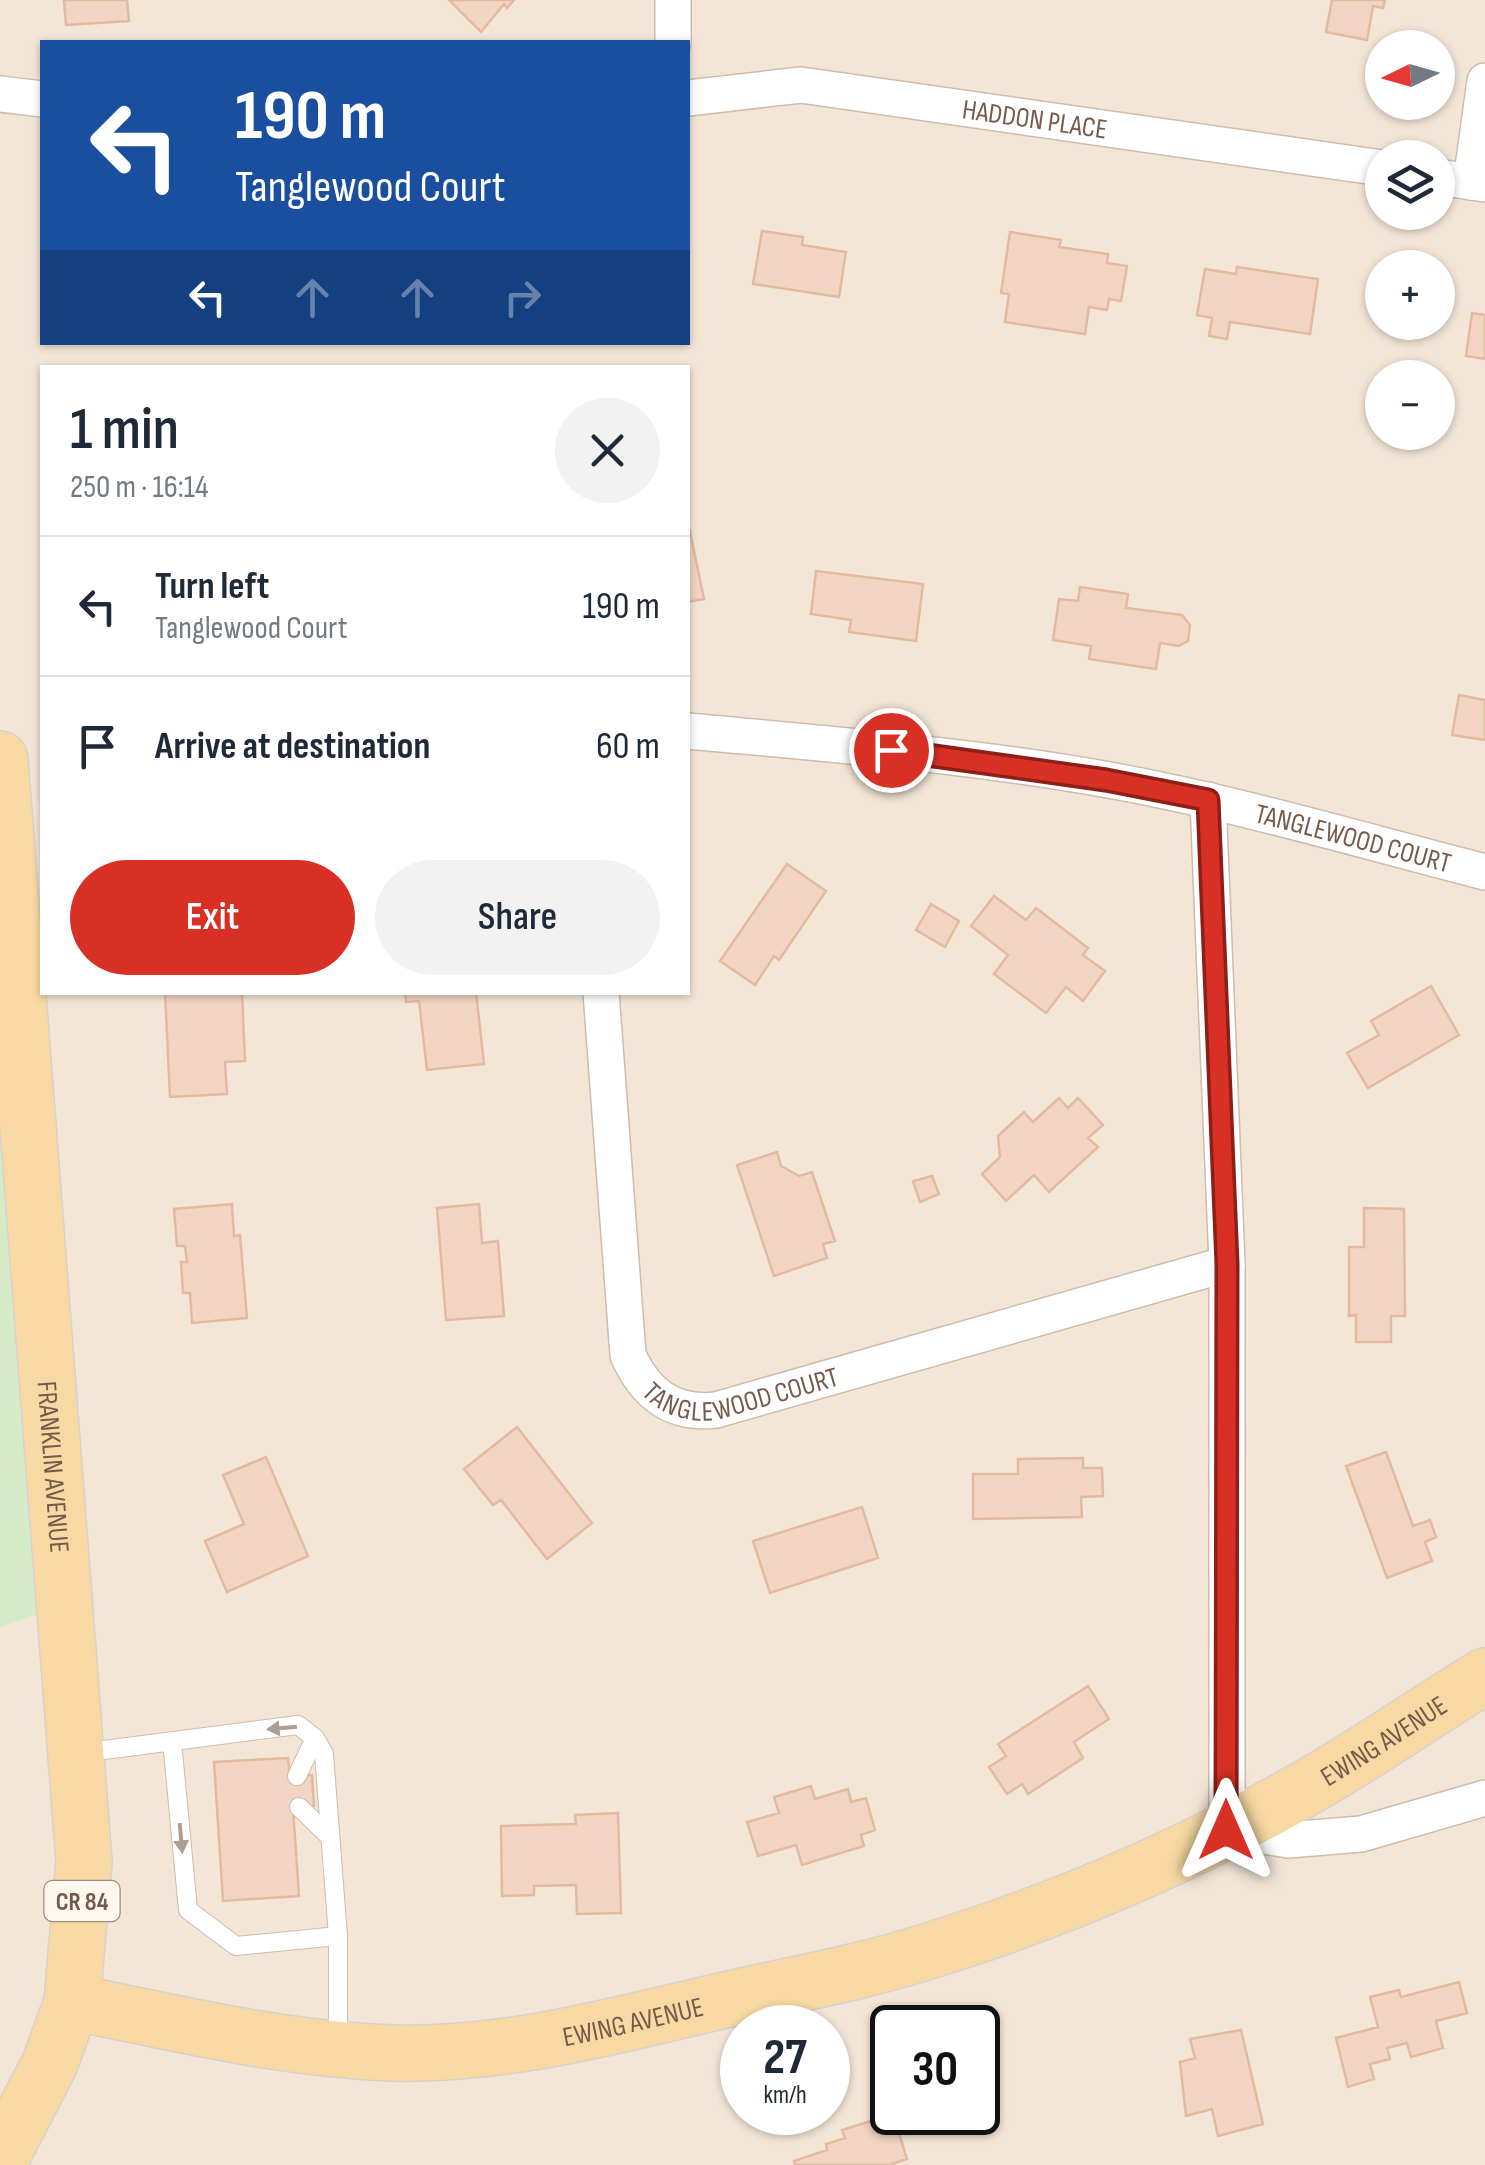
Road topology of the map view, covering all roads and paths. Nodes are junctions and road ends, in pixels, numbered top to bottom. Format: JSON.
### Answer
{"nodes":[{"id":1,"x":673,"y":0,"type":"edge"},
{"id":2,"x":672,"y":40,"type":"edge"},
{"id":3,"x":1485,"y":81,"type":"edge"},
{"id":4,"x":0,"y":94,"type":"edge"},
{"id":5,"x":690,"y":98,"type":"edge"},
{"id":6,"x":40,"y":99,"type":"edge"},
{"id":7,"x":1365,"y":166,"type":"edge"},
{"id":8,"x":1464,"y":181,"type":"edge"},
{"id":9,"x":690,"y":730,"type":"edge"},
{"id":10,"x":0,"y":759,"type":"edge"},
{"id":11,"x":1208,"y":800,"type":"junction"},
{"id":12,"x":1485,"y":872,"type":"edge"},
{"id":13,"x":600,"y":995,"type":"edge"},
{"id":14,"x":1227,"y":1264,"type":"junction"},
{"id":15,"x":1485,"y":1676,"type":"edge"},
{"id":16,"x":315,"y":1738,"type":"junction"},
{"id":17,"x":172,"y":1741,"type":"junction"},
{"id":18,"x":76,"y":1754,"type":"junction"},
{"id":19,"x":297,"y":1776,"type":"dead end"},
{"id":20,"x":1485,"y":1798,"type":"edge"},
{"id":21,"x":299,"y":1807,"type":"dead end"},
{"id":22,"x":1226,"y":1830,"type":"junction"},
{"id":23,"x":330,"y":1837,"type":"junction"},
{"id":24,"x":338,"y":1936,"type":"junction"},
{"id":25,"x":72,"y":2002,"type":"junction"},
{"id":26,"x":338,"y":2050,"type":"junction"},
{"id":27,"x":0,"y":2160,"type":"edge"}],
"edges":[{"from":1,"to":2,"type":"street"},
{"from":3,"to":8,"type":"street"},
{"from":4,"to":6,"type":"street"},
{"from":5,"to":7,"type":"street","name":"HADDON PLACE"},
{"from":9,"to":11,"type":"street","name":"TANGLEWOOD COURT"},
{"from":10,"to":18,"type":"main road","name":"FRANKLIN AVENUE","number":"CR 84"},
{"from":11,"to":12,"type":"street","name":"TANGLEWOOD COURT"},
{"from":11,"to":14,"type":"street"},
{"from":13,"to":14,"type":"street","name":"TANGLEWOOD COURT"},
{"from":14,"to":22,"type":"street"},
{"from":15,"to":22,"type":"main road","name":"EWING AVENUE"},
{"from":16,"to":17,"type":"lane","one_way":true},
{"from":16,"to":19,"type":"lane"},
{"from":16,"to":23,"type":"lane"},
{"from":17,"to":18,"type":"lane"},
{"from":17,"to":24,"type":"lane","one_way":true},
{"from":18,"to":25,"type":"main road","name":"FRANKLIN AVENUE","number":"CR 84"},
{"from":20,"to":22,"type":"street"},
{"from":21,"to":23,"type":"lane"},
{"from":22,"to":26,"type":"main road","name":"EWING AVENUE"},
{"from":23,"to":24,"type":"lane"},
{"from":24,"to":26,"type":"lane"},
{"from":25,"to":26,"type":"main road","name":"EWING AVENUE"},
{"from":25,"to":27,"type":"main road","name":"FRANKLIN AVENUE"}]}
